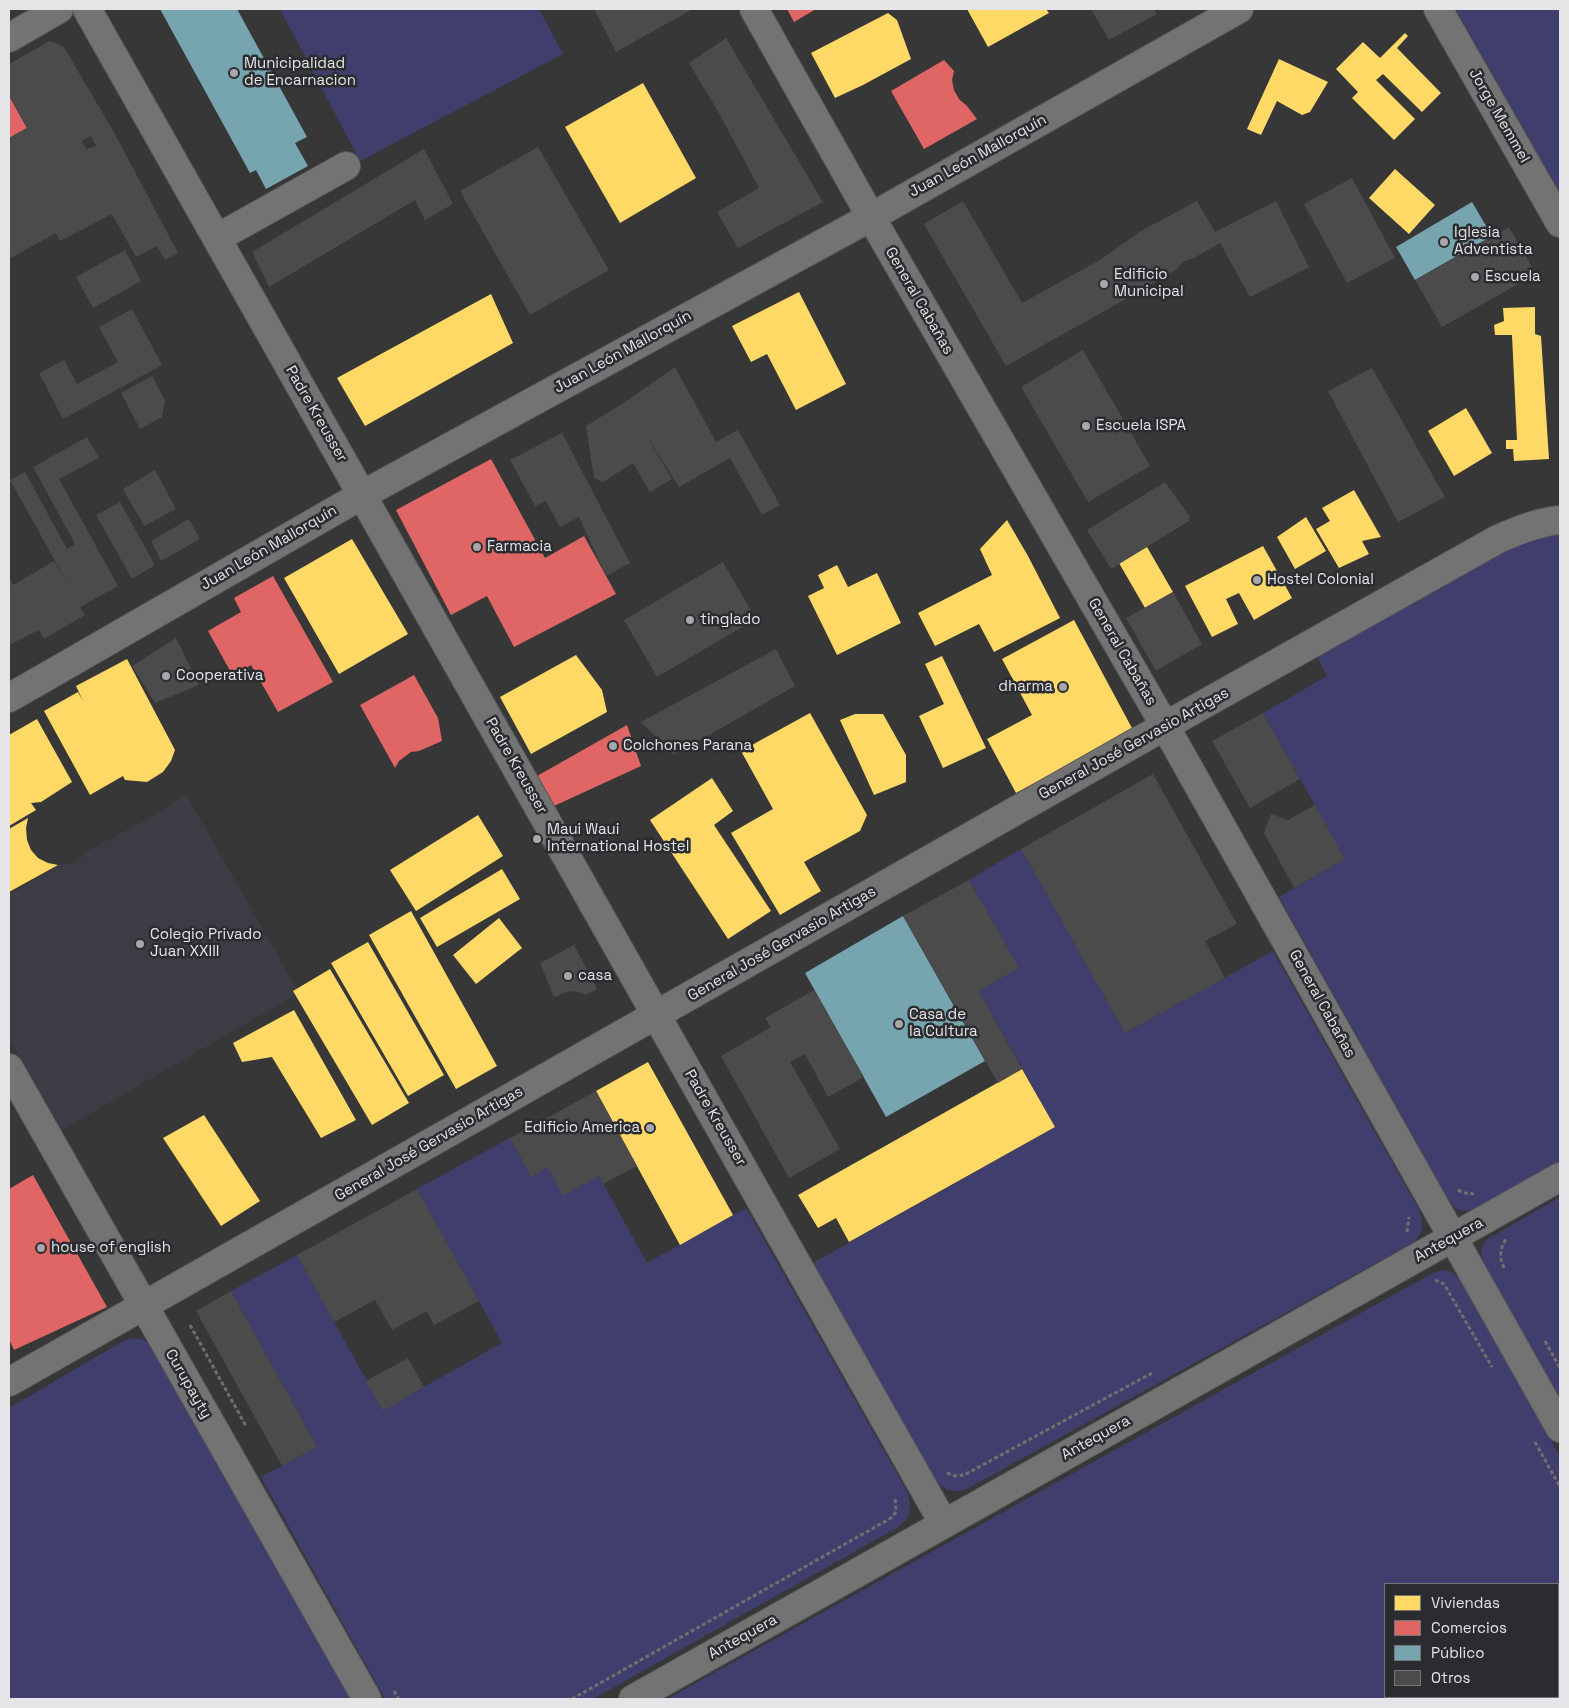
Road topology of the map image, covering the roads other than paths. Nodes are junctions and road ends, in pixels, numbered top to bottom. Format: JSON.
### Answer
{"nodes":[{"id":1,"x":59,"y":9,"type":"edge"},
{"id":2,"x":87,"y":9,"type":"edge"},
{"id":3,"x":754,"y":9,"type":"edge"},
{"id":4,"x":1239,"y":9,"type":"edge"},
{"id":5,"x":1438,"y":9,"type":"edge"},
{"id":6,"x":9,"y":38,"type":"edge"},
{"id":7,"x":346,"y":166,"type":"dead end"},
{"id":8,"x":871,"y":217,"type":"junction"},
{"id":9,"x":1560,"y":224,"type":"edge"},
{"id":10,"x":217,"y":238,"type":"junction"},
{"id":11,"x":362,"y":495,"type":"junction"},
{"id":12,"x":1560,"y":520,"type":"edge"},
{"id":13,"x":9,"y":698,"type":"edge"},
{"id":14,"x":1165,"y":726,"type":"junction"},
{"id":15,"x":657,"y":1015,"type":"junction"},
{"id":16,"x":9,"y":1068,"type":"edge"},
{"id":17,"x":1560,"y":1178,"type":"edge"},
{"id":18,"x":1453,"y":1237,"type":"junction"},
{"id":19,"x":144,"y":1306,"type":"junction"},
{"id":20,"x":9,"y":1382,"type":"edge"},
{"id":21,"x":1560,"y":1428,"type":"edge"},
{"id":22,"x":944,"y":1524,"type":"junction"},
{"id":23,"x":367,"y":1699,"type":"edge"},
{"id":24,"x":633,"y":1699,"type":"edge"}],
"edges":[{"from":1,"to":6,"type":"street"},
{"from":2,"to":10,"type":"street","name":"Padre Kreusser"},
{"from":3,"to":8,"type":"street","name":"General Cabañas"},
{"from":4,"to":8,"type":"street","name":"Juan León Mallorquín"},
{"from":5,"to":9,"type":"street","name":"Jorge Memmel"},
{"from":7,"to":10,"type":"street"},
{"from":8,"to":11,"type":"street","name":"Juan León Mallorquín"},
{"from":8,"to":14,"type":"street","name":"General Cabañas"},
{"from":10,"to":11,"type":"street","name":"Padre Kreusser"},
{"from":11,"to":13,"type":"street","name":"Juan León Mallorquín"},
{"from":11,"to":15,"type":"street","name":"Padre Kreusser"},
{"from":12,"to":14,"type":"street","name":"General José Gervasio Artigas"},
{"from":14,"to":15,"type":"street","name":"General José Gervasio Artigas"},
{"from":14,"to":18,"type":"street","name":"General Cabañas"},
{"from":15,"to":19,"type":"street","name":"General José Gervasio Artigas"},
{"from":15,"to":22,"type":"street","name":"Padre Kreusser"},
{"from":16,"to":19,"type":"street","name":"Curupayty"},
{"from":17,"to":18,"type":"street","name":"Antequera"},
{"from":18,"to":21,"type":"street","name":"General Cabañas"},
{"from":18,"to":22,"type":"street","name":"Antequera"},
{"from":19,"to":20,"type":"street","name":"General José Gervasio Artigas"},
{"from":19,"to":23,"type":"street","name":"Curupayty"},
{"from":22,"to":24,"type":"street","name":"Antequera"}]}
